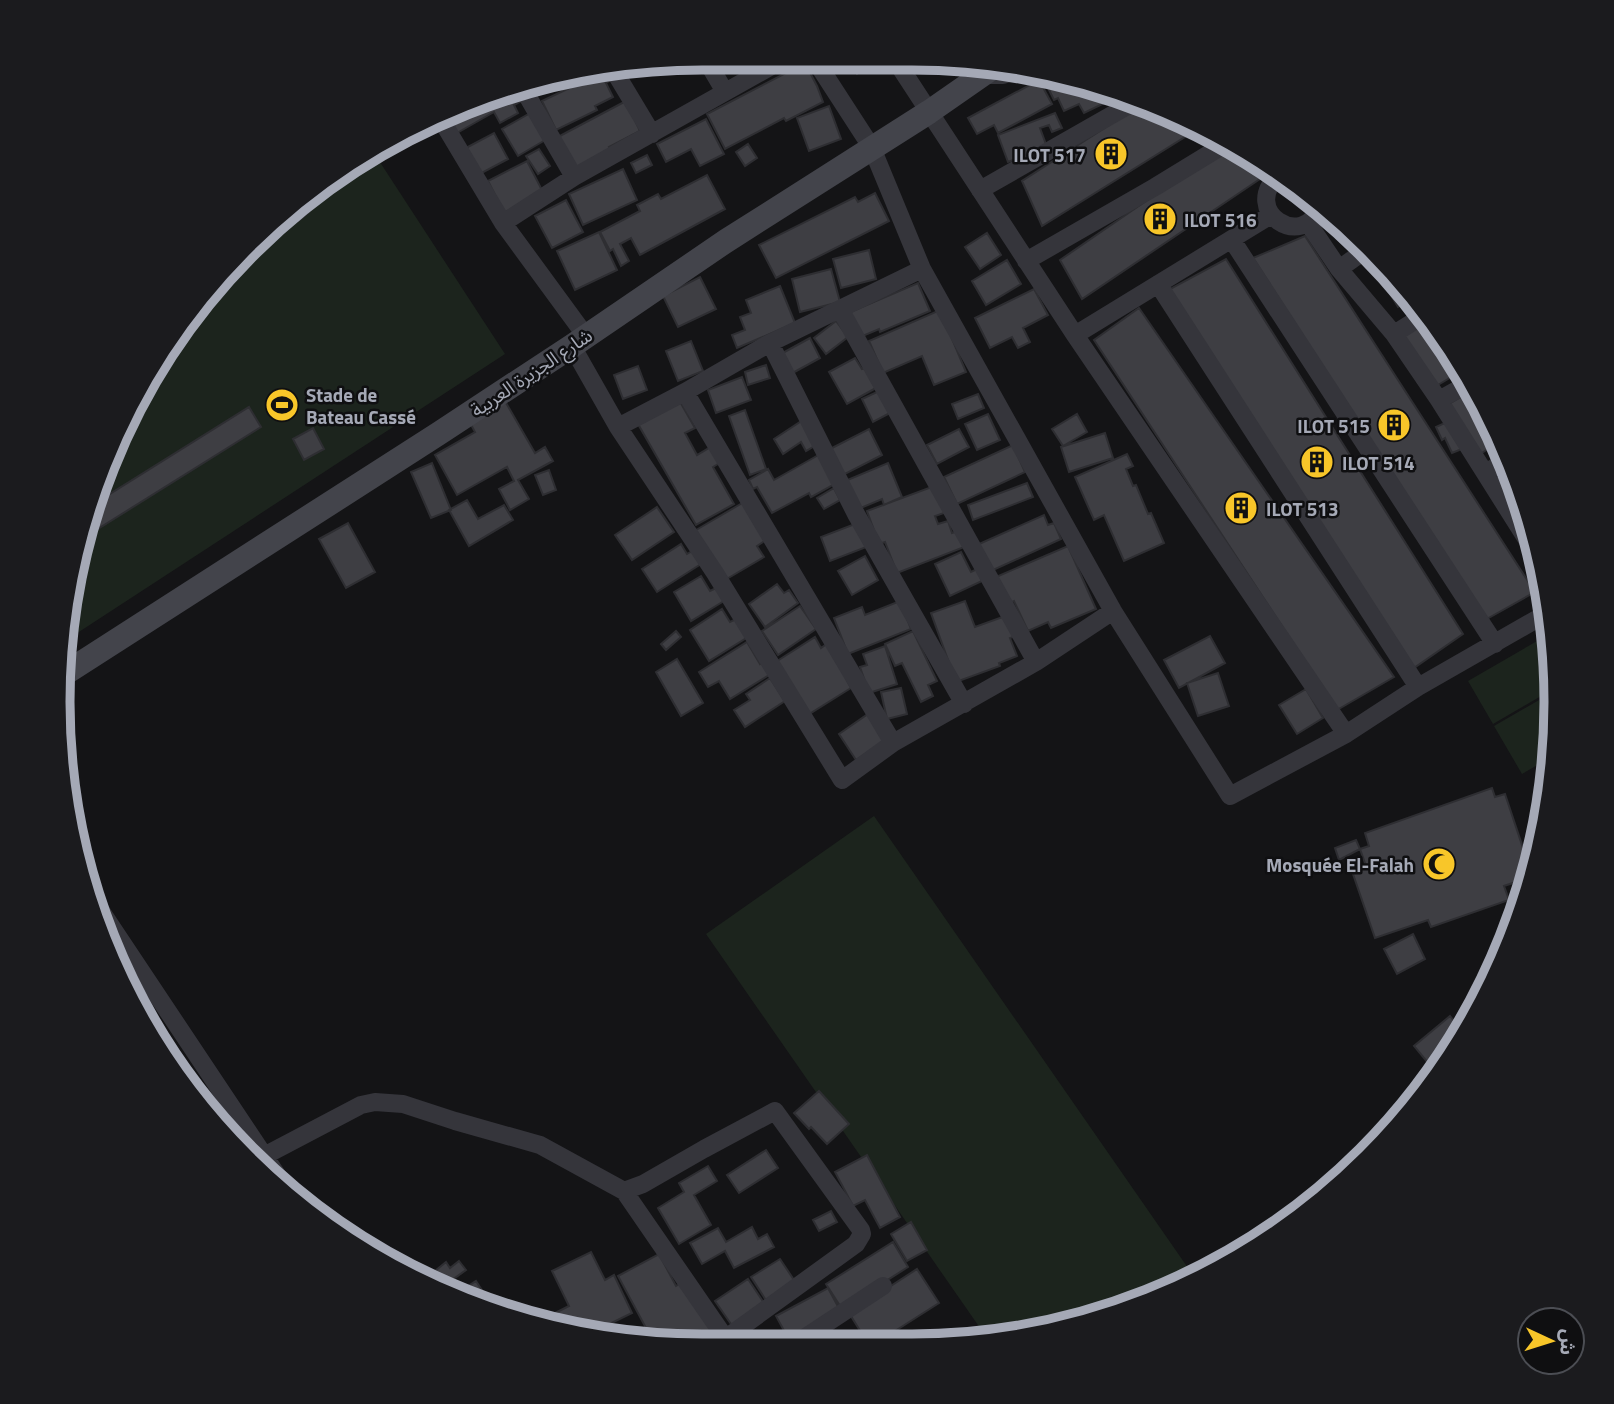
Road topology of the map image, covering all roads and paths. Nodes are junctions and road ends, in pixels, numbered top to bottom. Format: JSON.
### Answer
{"nodes":[{"id":1,"x":712,"y":70,"type":"edge"},
{"id":2,"x":764,"y":70,"type":"edge"},
{"id":3,"x":821,"y":70,"type":"edge"},
{"id":4,"x":902,"y":70,"type":"edge"},
{"id":5,"x":983,"y":74,"type":"edge"},
{"id":6,"x":617,"y":76,"type":"edge"},
{"id":7,"x":725,"y":92,"type":"junction"},
{"id":8,"x":527,"y":95,"type":"edge"},
{"id":9,"x":1125,"y":108,"type":"edge"},
{"id":10,"x":929,"y":112,"type":"junction"},
{"id":11,"x":444,"y":125,"type":"edge"},
{"id":12,"x":652,"y":134,"type":"junction"},
{"id":13,"x":872,"y":148,"type":"junction"},
{"id":14,"x":1217,"y":149,"type":"edge"},
{"id":15,"x":574,"y":177,"type":"junction"},
{"id":16,"x":1272,"y":183,"type":"edge"},
{"id":17,"x":980,"y":190,"type":"junction"},
{"id":18,"x":1271,"y":215,"type":"junction"},
{"id":19,"x":1315,"y":216,"type":"edge"},
{"id":20,"x":503,"y":223,"type":"junction"},
{"id":21,"x":1308,"y":223,"type":"junction"},
{"id":22,"x":1231,"y":240,"type":"junction"},
{"id":23,"x":1359,"y":255,"type":"edge"},
{"id":24,"x":1026,"y":261,"type":"junction"},
{"id":25,"x":922,"y":269,"type":"junction"},
{"id":26,"x":1339,"y":269,"type":"junction"},
{"id":27,"x":1158,"y":284,"type":"junction"},
{"id":28,"x":840,"y":309,"type":"junction"},
{"id":29,"x":1415,"y":320,"type":"edge"},
{"id":30,"x":1394,"y":334,"type":"junction"},
{"id":31,"x":1075,"y":335,"type":"junction"},
{"id":32,"x":578,"y":340,"type":"junction"},
{"id":33,"x":770,"y":343,"type":"junction"},
{"id":34,"x":1460,"y":388,"type":"edge"},
{"id":35,"x":685,"y":392,"type":"junction"},
{"id":36,"x":1439,"y":400,"type":"junction"},
{"id":37,"x":618,"y":427,"type":"junction"},
{"id":38,"x":1498,"y":465,"type":"edge"},
{"id":39,"x":1486,"y":473,"type":"junction"},
{"id":40,"x":1517,"y":521,"type":"edge"},
{"id":41,"x":1113,"y":611,"type":"junction"},
{"id":42,"x":1539,"y":618,"type":"edge"},
{"id":43,"x":1495,"y":644,"type":"junction"},
{"id":44,"x":1036,"y":662,"type":"junction"},
{"id":45,"x":71,"y":670,"type":"edge"},
{"id":46,"x":1418,"y":687,"type":"junction"},
{"id":47,"x":964,"y":704,"type":"junction"},
{"id":48,"x":1346,"y":734,"type":"junction"},
{"id":49,"x":893,"y":743,"type":"junction"},
{"id":50,"x":112,"y":928,"type":"edge"},
{"id":51,"x":232,"y":1109,"type":"junction"},
{"id":52,"x":224,"y":1115,"type":"edge"},
{"id":53,"x":264,"y":1156,"type":"junction"},
{"id":54,"x":267,"y":1160,"type":"edge"},
{"id":55,"x":624,"y":1191,"type":"junction"},
{"id":56,"x":883,"y":1286,"type":"dead end"},
{"id":57,"x":714,"y":1334,"type":"edge"},
{"id":58,"x":732,"y":1334,"type":"edge"},
{"id":59,"x":810,"y":1334,"type":"edge"}],
"edges":[{"from":1,"to":7,"type":"street"},
{"from":2,"to":7,"type":"street"},
{"from":3,"to":13,"type":"street"},
{"from":4,"to":10,"type":"street"},
{"from":5,"to":10,"type":"street","name":"شارع الجزيرة العربية"},
{"from":6,"to":12,"type":"street"},
{"from":7,"to":12,"type":"street"},
{"from":8,"to":15,"type":"street"},
{"from":9,"to":17,"type":"street"},
{"from":10,"to":13,"type":"street","name":"شارع الجزيرة العربية"},
{"from":10,"to":17,"type":"street"},
{"from":11,"to":20,"type":"street"},
{"from":12,"to":15,"type":"street"},
{"from":13,"to":25,"type":"street"},
{"from":13,"to":32,"type":"street","name":"شارع الجزيرة العربية"},
{"from":14,"to":24,"type":"street"},
{"from":15,"to":20,"type":"street"},
{"from":16,"to":18,"type":"street"},
{"from":17,"to":24,"type":"street"},
{"from":18,"to":21,"type":"street"},
{"from":18,"to":22,"type":"street"},
{"from":19,"to":21,"type":"street"},
{"from":20,"to":32,"type":"street"},
{"from":21,"to":26,"type":"street"},
{"from":22,"to":27,"type":"street"},
{"from":22,"to":43,"type":"street"},
{"from":23,"to":26,"type":"street"},
{"from":24,"to":31,"type":"street"},
{"from":25,"to":28,"type":"street"},
{"from":25,"to":41,"type":"street"},
{"from":26,"to":30,"type":"street"},
{"from":27,"to":31,"type":"street"},
{"from":27,"to":46,"type":"street"},
{"from":28,"to":33,"type":"street"},
{"from":28,"to":44,"type":"street"},
{"from":29,"to":30,"type":"street"},
{"from":30,"to":36,"type":"street"},
{"from":31,"to":48,"type":"street"},
{"from":32,"to":37,"type":"street"},
{"from":32,"to":45,"type":"street","name":"شارع الجزيرة العربية"},
{"from":33,"to":35,"type":"street"},
{"from":33,"to":47,"type":"street"},
{"from":34,"to":36,"type":"street"},
{"from":35,"to":37,"type":"street"},
{"from":35,"to":49,"type":"street"},
{"from":36,"to":39,"type":"street"},
{"from":37,"to":49,"type":"street"},
{"from":38,"to":39,"type":"street"},
{"from":39,"to":40,"type":"street"},
{"from":41,"to":44,"type":"street"},
{"from":41,"to":48,"type":"street"},
{"from":42,"to":43,"type":"street"},
{"from":43,"to":46,"type":"street"},
{"from":44,"to":47,"type":"street"},
{"from":46,"to":48,"type":"street"},
{"from":47,"to":49,"type":"street"},
{"from":50,"to":51,"type":"street"},
{"from":51,"to":52,"type":"street"},
{"from":51,"to":53,"type":"street"},
{"from":53,"to":54,"type":"street"},
{"from":53,"to":55,"type":"street"},
{"from":55,"to":57,"type":"street"},
{"from":55,"to":58,"type":"street"},
{"from":56,"to":59,"type":"street"}]}
